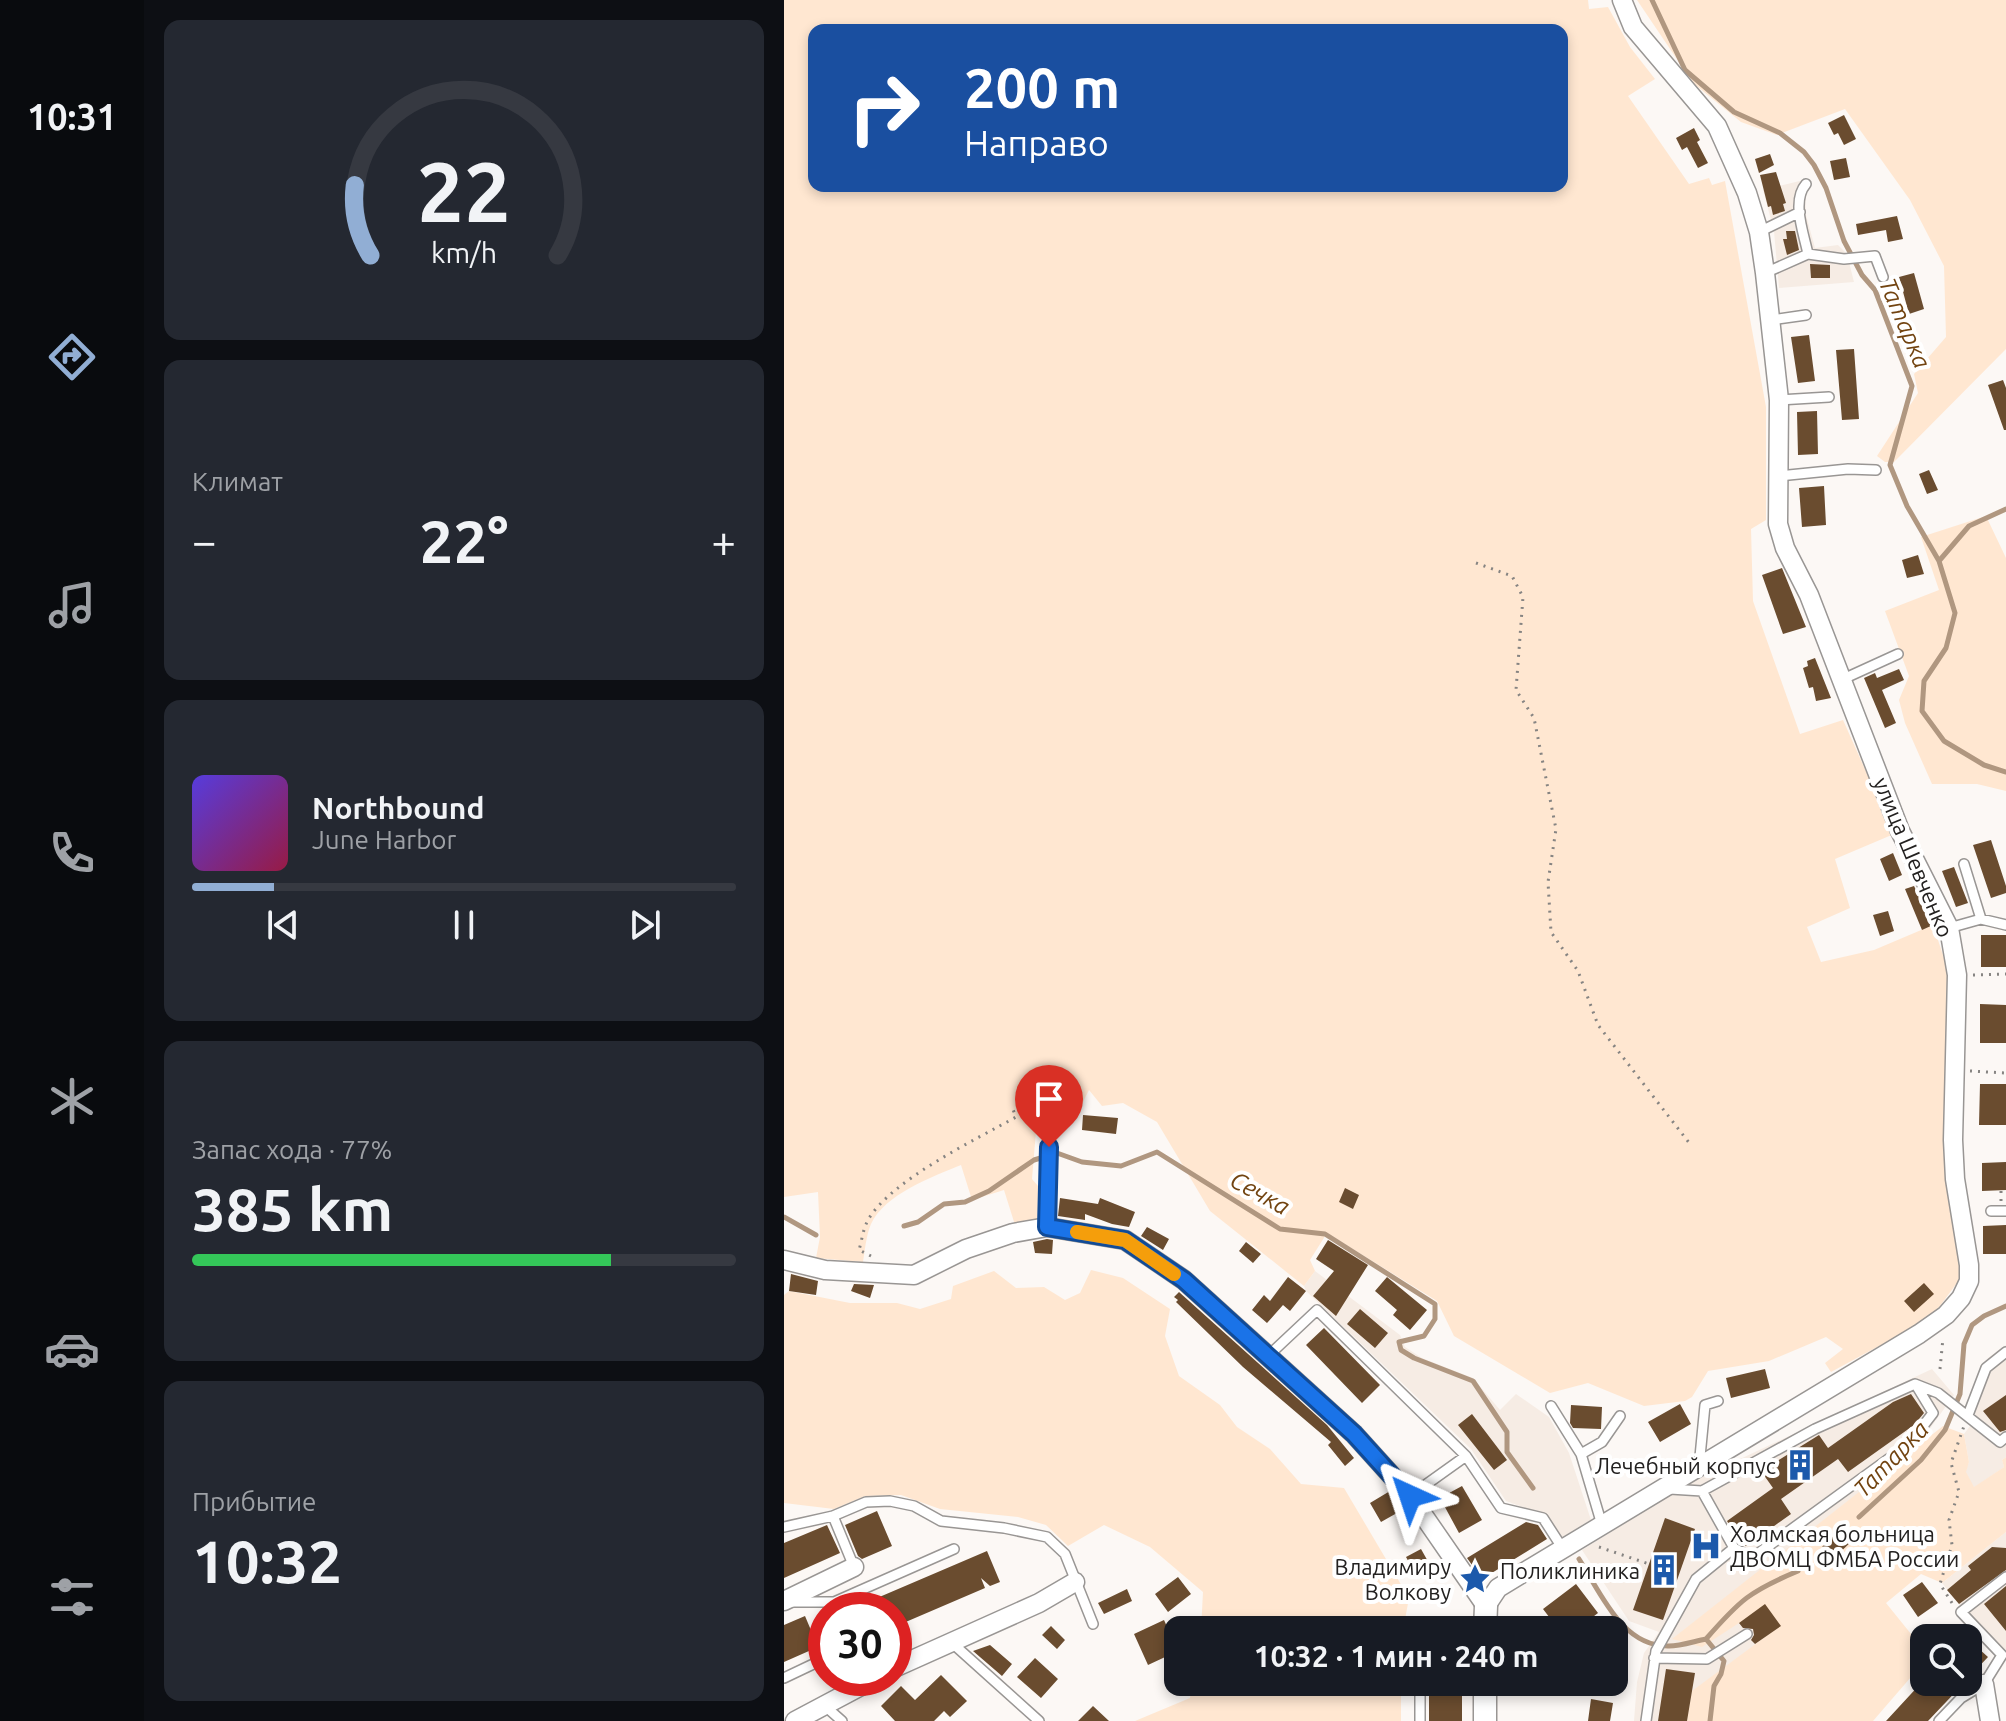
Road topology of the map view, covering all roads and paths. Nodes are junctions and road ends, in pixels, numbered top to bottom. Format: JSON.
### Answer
{"nodes":[{"id":1,"x":1622,"y":0,"type":"edge"},
{"id":2,"x":1806,"y":184,"type":"dead end"},
{"id":3,"x":1800,"y":212,"type":"junction"},
{"id":4,"x":1759,"y":232,"type":"junction"},
{"id":5,"x":1808,"y":254,"type":"junction"},
{"id":6,"x":1765,"y":273,"type":"junction"},
{"id":7,"x":1883,"y":277,"type":"dead end"},
{"id":8,"x":1806,"y":315,"type":"dead end"},
{"id":9,"x":1771,"y":320,"type":"junction"},
{"id":10,"x":1829,"y":397,"type":"dead end"},
{"id":11,"x":1779,"y":400,"type":"junction"},
{"id":12,"x":1876,"y":470,"type":"dead end"},
{"id":13,"x":1779,"y":476,"type":"junction"},
{"id":14,"x":1476,"y":563,"type":"dead end"},
{"id":15,"x":1898,"y":654,"type":"dead end"},
{"id":16,"x":1841,"y":680,"type":"junction"},
{"id":17,"x":1964,"y":864,"type":"dead end"},
{"id":18,"x":1981,"y":919,"type":"junction"},
{"id":19,"x":2006,"y":925,"type":"edge"},
{"id":20,"x":1949,"y":928,"type":"junction"},
{"id":21,"x":2006,"y":974,"type":"edge"},
{"id":22,"x":1957,"y":975,"type":"junction"},
{"id":23,"x":1979,"y":1071,"type":"dead end"},
{"id":24,"x":2006,"y":1073,"type":"edge"},
{"id":25,"x":1012,"y":1107,"type":"dead end"},
{"id":26,"x":1690,"y":1144,"type":"dead end"},
{"id":27,"x":1049,"y":1147,"type":"dead end"},
{"id":28,"x":1991,"y":1211,"type":"dead end"},
{"id":29,"x":2006,"y":1211,"type":"edge"},
{"id":30,"x":1047,"y":1227,"type":"junction"},
{"id":31,"x":784,"y":1260,"type":"edge"},
{"id":32,"x":870,"y":1273,"type":"junction"},
{"id":33,"x":1946,"y":1315,"type":"junction"},
{"id":34,"x":2006,"y":1352,"type":"edge"},
{"id":35,"x":1267,"y":1357,"type":"junction"},
{"id":36,"x":1940,"y":1369,"type":"dead end"},
{"id":37,"x":1915,"y":1384,"type":"junction"},
{"id":38,"x":1718,"y":1401,"type":"dead end"},
{"id":39,"x":1551,"y":1406,"type":"dead end"},
{"id":40,"x":1968,"y":1415,"type":"junction"},
{"id":41,"x":1620,"y":1416,"type":"dead end"},
{"id":42,"x":1960,"y":1436,"type":"dead end"},
{"id":43,"x":2006,"y":1437,"type":"edge"},
{"id":44,"x":1581,"y":1454,"type":"junction"},
{"id":45,"x":1466,"y":1456,"type":"junction"},
{"id":46,"x":1699,"y":1467,"type":"junction"},
{"id":47,"x":1663,"y":1488,"type":"junction"},
{"id":48,"x":1702,"y":1491,"type":"junction"},
{"id":49,"x":1410,"y":1496,"type":"junction"},
{"id":50,"x":833,"y":1516,"type":"junction"},
{"id":51,"x":1602,"y":1525,"type":"junction"},
{"id":52,"x":784,"y":1527,"type":"edge"},
{"id":53,"x":1592,"y":1544,"type":"dead end"},
{"id":54,"x":1734,"y":1548,"type":"junction"},
{"id":55,"x":954,"y":1549,"type":"dead end"},
{"id":56,"x":1563,"y":1549,"type":"junction"},
{"id":57,"x":1649,"y":1564,"type":"dead end"},
{"id":58,"x":854,"y":1567,"type":"joint"},
{"id":59,"x":2006,"y":1577,"type":"edge"},
{"id":60,"x":1075,"y":1582,"type":"junction"},
{"id":61,"x":1947,"y":1597,"type":"dead end"},
{"id":62,"x":784,"y":1602,"type":"edge"},
{"id":63,"x":1486,"y":1606,"type":"junction"},
{"id":64,"x":1486,"y":1616,"type":"edge"},
{"id":65,"x":1093,"y":1624,"type":"dead end"},
{"id":66,"x":1747,"y":1634,"type":"dead end"},
{"id":67,"x":951,"y":1642,"type":"junction"},
{"id":68,"x":2004,"y":1651,"type":"edge"},
{"id":69,"x":1655,"y":1654,"type":"junction"},
{"id":70,"x":912,"y":1660,"type":"edge"},
{"id":71,"x":808,"y":1667,"type":"edge"},
{"id":72,"x":784,"y":1678,"type":"edge"},
{"id":73,"x":1984,"y":1684,"type":"junction"},
{"id":74,"x":843,"y":1696,"type":"edge"},
{"id":75,"x":1420,"y":1696,"type":"edge"},
{"id":76,"x":1485,"y":1696,"type":"edge"},
{"id":77,"x":825,"y":1706,"type":"junction"},
{"id":78,"x":795,"y":1721,"type":"edge"},
{"id":79,"x":842,"y":1721,"type":"edge"},
{"id":80,"x":1039,"y":1721,"type":"edge"},
{"id":81,"x":1420,"y":1721,"type":"edge"},
{"id":82,"x":1485,"y":1721,"type":"edge"},
{"id":83,"x":1646,"y":1721,"type":"edge"},
{"id":84,"x":1939,"y":1721,"type":"edge"},
{"id":85,"x":1990,"y":1721,"type":"edge"}],
"edges":[{"from":1,"to":4,"type":"street","name":"улица Шевченко"},
{"from":2,"to":3,"type":"lane"},
{"from":3,"to":4,"type":"lane"},
{"from":3,"to":5,"type":"lane"},
{"from":4,"to":6,"type":"street","name":"улица Шевченко"},
{"from":5,"to":6,"type":"lane"},
{"from":5,"to":7,"type":"lane"},
{"from":6,"to":9,"type":"street","name":"улица Шевченко"},
{"from":8,"to":9,"type":"lane"},
{"from":9,"to":11,"type":"street","name":"улица Шевченко"},
{"from":10,"to":11,"type":"lane"},
{"from":11,"to":13,"type":"street","name":"улица Шевченко"},
{"from":12,"to":13,"type":"lane"},
{"from":13,"to":16,"type":"street","name":"улица Шевченко"},
{"from":14,"to":26,"type":"path"},
{"from":15,"to":16,"type":"lane"},
{"from":16,"to":20,"type":"street","name":"улица Шевченко"},
{"from":17,"to":18,"type":"lane"},
{"from":18,"to":19,"type":"lane"},
{"from":18,"to":20,"type":"lane"},
{"from":20,"to":22,"type":"street","name":"улица Шевченко"},
{"from":21,"to":22,"type":"path"},
{"from":22,"to":33,"type":"street","name":"улица Шевченко"},
{"from":23,"to":24,"type":"path"},
{"from":25,"to":32,"type":"path"},
{"from":27,"to":30,"type":"lane"},
{"from":28,"to":29,"type":"lane"},
{"from":30,"to":32,"type":"street"},
{"from":30,"to":35,"type":"street"},
{"from":31,"to":32,"type":"street"},
{"from":33,"to":36,"type":"path"},
{"from":33,"to":46,"type":"street","name":"улица Шевченко"},
{"from":34,"to":40,"type":"lane"},
{"from":35,"to":45,"type":"lane"},
{"from":35,"to":49,"type":"street"},
{"from":37,"to":40,"type":"lane"},
{"from":37,"to":48,"type":"lane"},
{"from":37,"to":54,"type":"lane"},
{"from":38,"to":46,"type":"lane"},
{"from":39,"to":44,"type":"lane"},
{"from":40,"to":43,"type":"lane"},
{"from":41,"to":44,"type":"lane"},
{"from":42,"to":61,"type":"path"},
{"from":44,"to":51,"type":"lane"},
{"from":45,"to":49,"type":"lane"},
{"from":45,"to":56,"type":"lane"},
{"from":46,"to":47,"type":"street","name":"улица Шевченко"},
{"from":47,"to":48,"type":"lane"},
{"from":47,"to":51,"type":"street","name":"улица Шевченко"},
{"from":48,"to":54,"type":"lane"},
{"from":49,"to":63,"type":"street"},
{"from":50,"to":52,"type":"lane"},
{"from":50,"to":58,"type":"lane"},
{"from":50,"to":60,"type":"lane"},
{"from":51,"to":56,"type":"street","name":"улица Шевченко"},
{"from":53,"to":57,"type":"path"},
{"from":54,"to":69,"type":"lane"},
{"from":55,"to":62,"type":"lane"},
{"from":56,"to":63,"type":"street","name":"улица Шевченко"},
{"from":58,"to":62,"type":"street"},
{"from":59,"to":68,"type":"lane"},
{"from":60,"to":65,"type":"lane"},
{"from":60,"to":67,"type":"street"},
{"from":63,"to":64,"type":"street"},
{"from":66,"to":69,"type":"lane"},
{"from":67,"to":70,"type":"street"},
{"from":67,"to":80,"type":"lane"},
{"from":68,"to":73,"type":"lane"},
{"from":69,"to":83,"type":"lane"},
{"from":71,"to":72,"type":"lane"},
{"from":73,"to":84,"type":"lane"},
{"from":73,"to":85,"type":"street"},
{"from":74,"to":77,"type":"street"},
{"from":75,"to":81,"type":"lane"},
{"from":76,"to":82,"type":"street"},
{"from":77,"to":78,"type":"street"},
{"from":77,"to":79,"type":"lane"}]}
